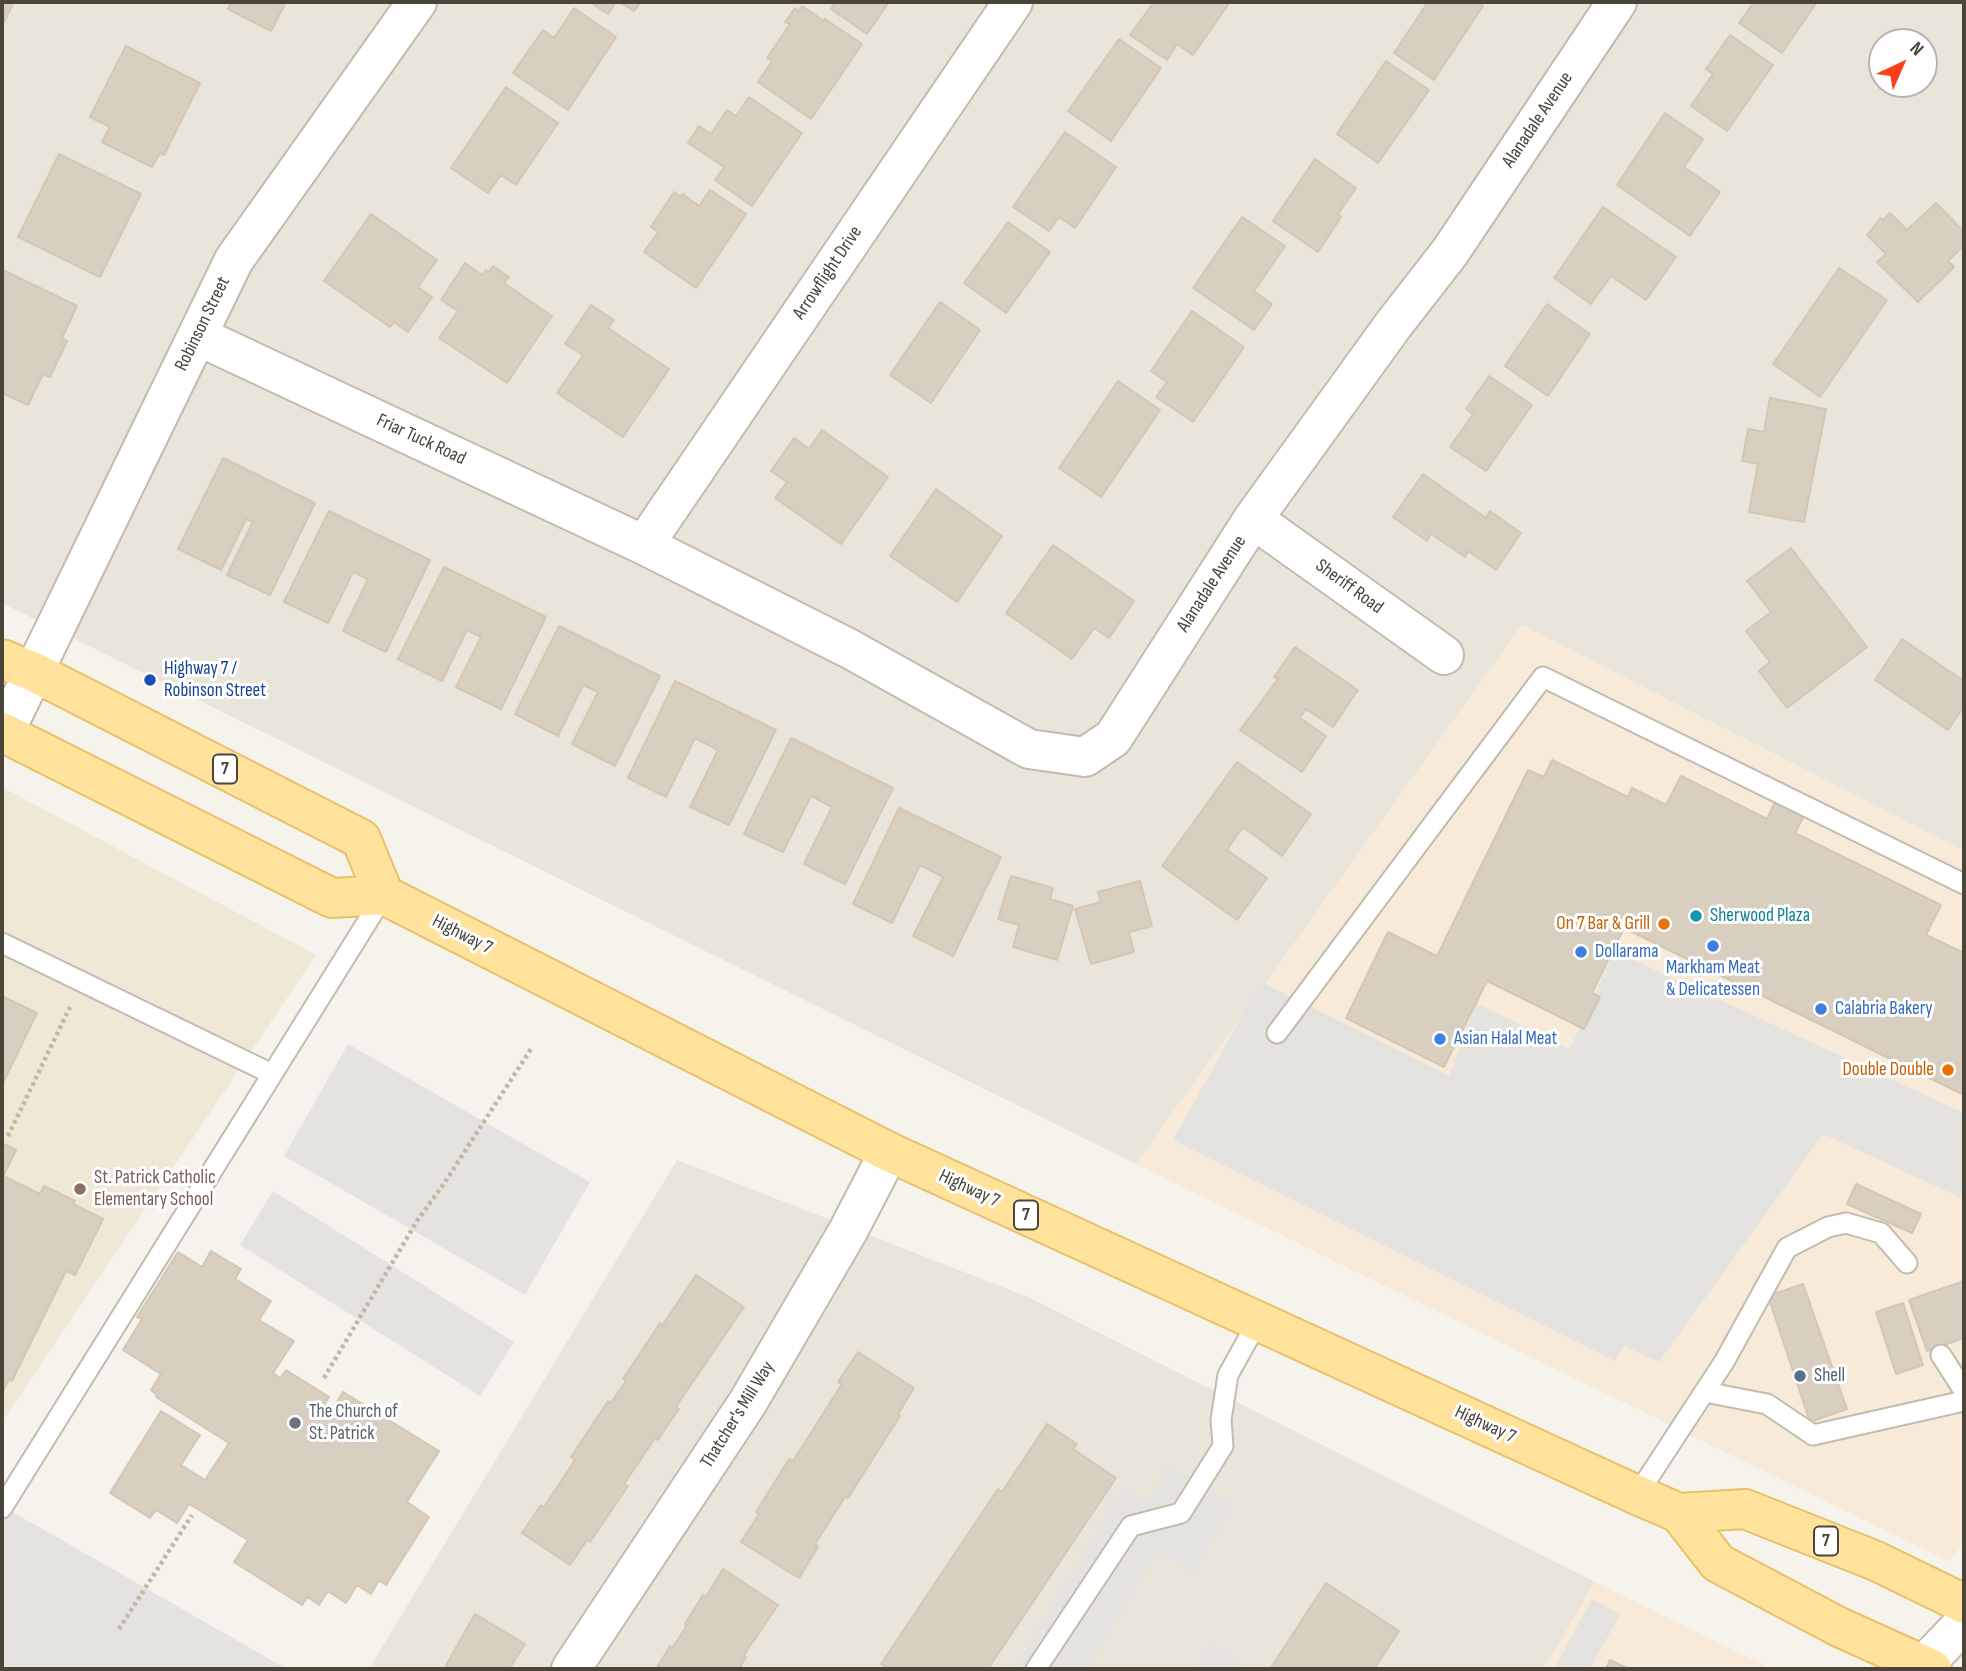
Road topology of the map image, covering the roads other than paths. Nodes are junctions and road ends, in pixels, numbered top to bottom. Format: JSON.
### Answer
{"nodes":[{"id":1,"x":417,"y":2,"type":"edge"},
{"id":2,"x":1013,"y":2,"type":"edge"},
{"id":3,"x":1618,"y":2,"type":"edge"},
{"id":4,"x":198,"y":336,"type":"junction"},
{"id":5,"x":1254,"y":519,"type":"junction"},
{"id":6,"x":644,"y":545,"type":"junction"},
{"id":7,"x":1444,"y":655,"type":"dead end"},
{"id":8,"x":18,"y":666,"type":"edge"},
{"id":9,"x":3,"y":734,"type":"edge"},
{"id":10,"x":1964,"y":884,"type":"edge"},
{"id":11,"x":384,"y":895,"type":"junction"},
{"id":12,"x":2,"y":943,"type":"edge"},
{"id":13,"x":1277,"y":1032,"type":"dead end"},
{"id":14,"x":272,"y":1074,"type":"junction"},
{"id":15,"x":888,"y":1152,"type":"junction"},
{"id":16,"x":1907,"y":1263,"type":"dead end"},
{"id":17,"x":1258,"y":1321,"type":"junction"},
{"id":18,"x":1941,"y":1355,"type":"dead end"},
{"id":19,"x":1964,"y":1391,"type":"edge"},
{"id":20,"x":1705,"y":1392,"type":"junction"},
{"id":21,"x":1964,"y":1401,"type":"edge"},
{"id":22,"x":1637,"y":1495,"type":"junction"},
{"id":23,"x":2,"y":1508,"type":"edge"},
{"id":24,"x":1679,"y":1513,"type":"junction"},
{"id":25,"x":1964,"y":1604,"type":"edge"},
{"id":26,"x":1964,"y":1623,"type":"edge"},
{"id":27,"x":1925,"y":1668,"type":"edge"},
{"id":28,"x":571,"y":1669,"type":"edge"},
{"id":29,"x":1035,"y":1669,"type":"edge"}],
"edges":[{"from":1,"to":4,"type":"street","name":"Robinson Street"},
{"from":2,"to":6,"type":"street","name":"Arrowflight Drive"},
{"from":3,"to":5,"type":"street","name":"Alanadale Avenue"},
{"from":4,"to":6,"type":"street","name":"Friar Tuck Road"},
{"from":4,"to":8,"type":"street","name":"Robinson Street"},
{"from":5,"to":6,"type":"street","name":"Alanadale Avenue"},
{"from":5,"to":7,"type":"street","name":"Sheriff Road"},
{"from":8,"to":9,"type":"street","name":"Robinson Street"},
{"from":8,"to":11,"type":"main road","number":"7"},
{"from":9,"to":11,"type":"main road"},
{"from":10,"to":13,"type":"lane"},
{"from":11,"to":14,"type":"lane"},
{"from":11,"to":15,"type":"main road","name":"Highway 7","number":"7"},
{"from":12,"to":14,"type":"lane"},
{"from":14,"to":23,"type":"lane"},
{"from":15,"to":17,"type":"main road","name":"Highway 7","number":"7"},
{"from":15,"to":28,"type":"street","name":"Thatcher's Mill Way"},
{"from":16,"to":20,"type":"lane"},
{"from":17,"to":22,"type":"main road","name":"Highway 7","number":"7"},
{"from":17,"to":29,"type":"lane"},
{"from":18,"to":19,"type":"lane"},
{"from":20,"to":21,"type":"lane"},
{"from":20,"to":22,"type":"lane"},
{"from":22,"to":24,"type":"main road","name":"Highway 7","number":"7"},
{"from":24,"to":25,"type":"main road","name":"Highway 7","number":"7"},
{"from":24,"to":27,"type":"main road","name":"Highway 7","number":"7"},
{"from":26,"to":27,"type":"street"}]}
